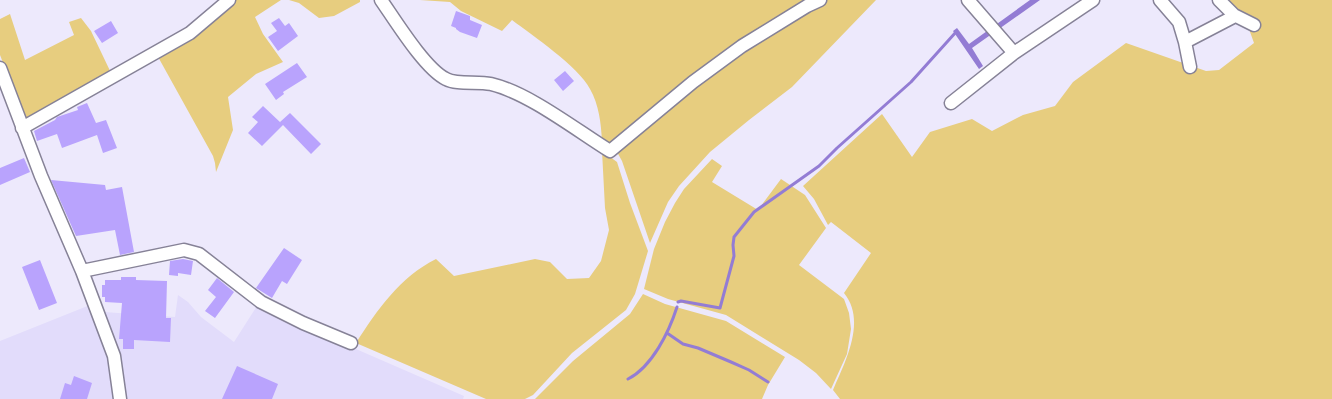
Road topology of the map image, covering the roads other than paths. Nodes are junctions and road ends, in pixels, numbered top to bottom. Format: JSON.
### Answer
{"nodes":[{"id":1,"x":229,"y":0,"type":"edge"},
{"id":2,"x":381,"y":0,"type":"edge"},
{"id":3,"x":820,"y":0,"type":"edge"},
{"id":4,"x":1093,"y":0,"type":"edge"},
{"id":5,"x":1160,"y":0,"type":"edge"},
{"id":6,"x":1219,"y":0,"type":"edge"},
{"id":7,"x":973,"y":1,"type":"edge"},
{"id":8,"x":1234,"y":15,"type":"junction"},
{"id":9,"x":1254,"y":25,"type":"dead end"},
{"id":10,"x":1185,"y":42,"type":"junction"},
{"id":11,"x":1014,"y":53,"type":"junction"},
{"id":12,"x":1190,"y":67,"type":"dead end"},
{"id":13,"x":0,"y":70,"type":"edge"},
{"id":14,"x":951,"y":103,"type":"dead end"},
{"id":15,"x":22,"y":128,"type":"junction"},
{"id":16,"x":82,"y":271,"type":"junction"},
{"id":17,"x":351,"y":343,"type":"dead end"},
{"id":18,"x":120,"y":399,"type":"edge"}],
"edges":[{"from":1,"to":15,"type":"street"},
{"from":2,"to":3,"type":"street"},
{"from":4,"to":11,"type":"street"},
{"from":5,"to":10,"type":"street"},
{"from":6,"to":8,"type":"street"},
{"from":7,"to":11,"type":"street"},
{"from":8,"to":9,"type":"street"},
{"from":8,"to":10,"type":"street"},
{"from":10,"to":12,"type":"street"},
{"from":11,"to":14,"type":"street"},
{"from":13,"to":15,"type":"street"},
{"from":15,"to":16,"type":"street"},
{"from":16,"to":17,"type":"street"},
{"from":16,"to":18,"type":"street"}]}
